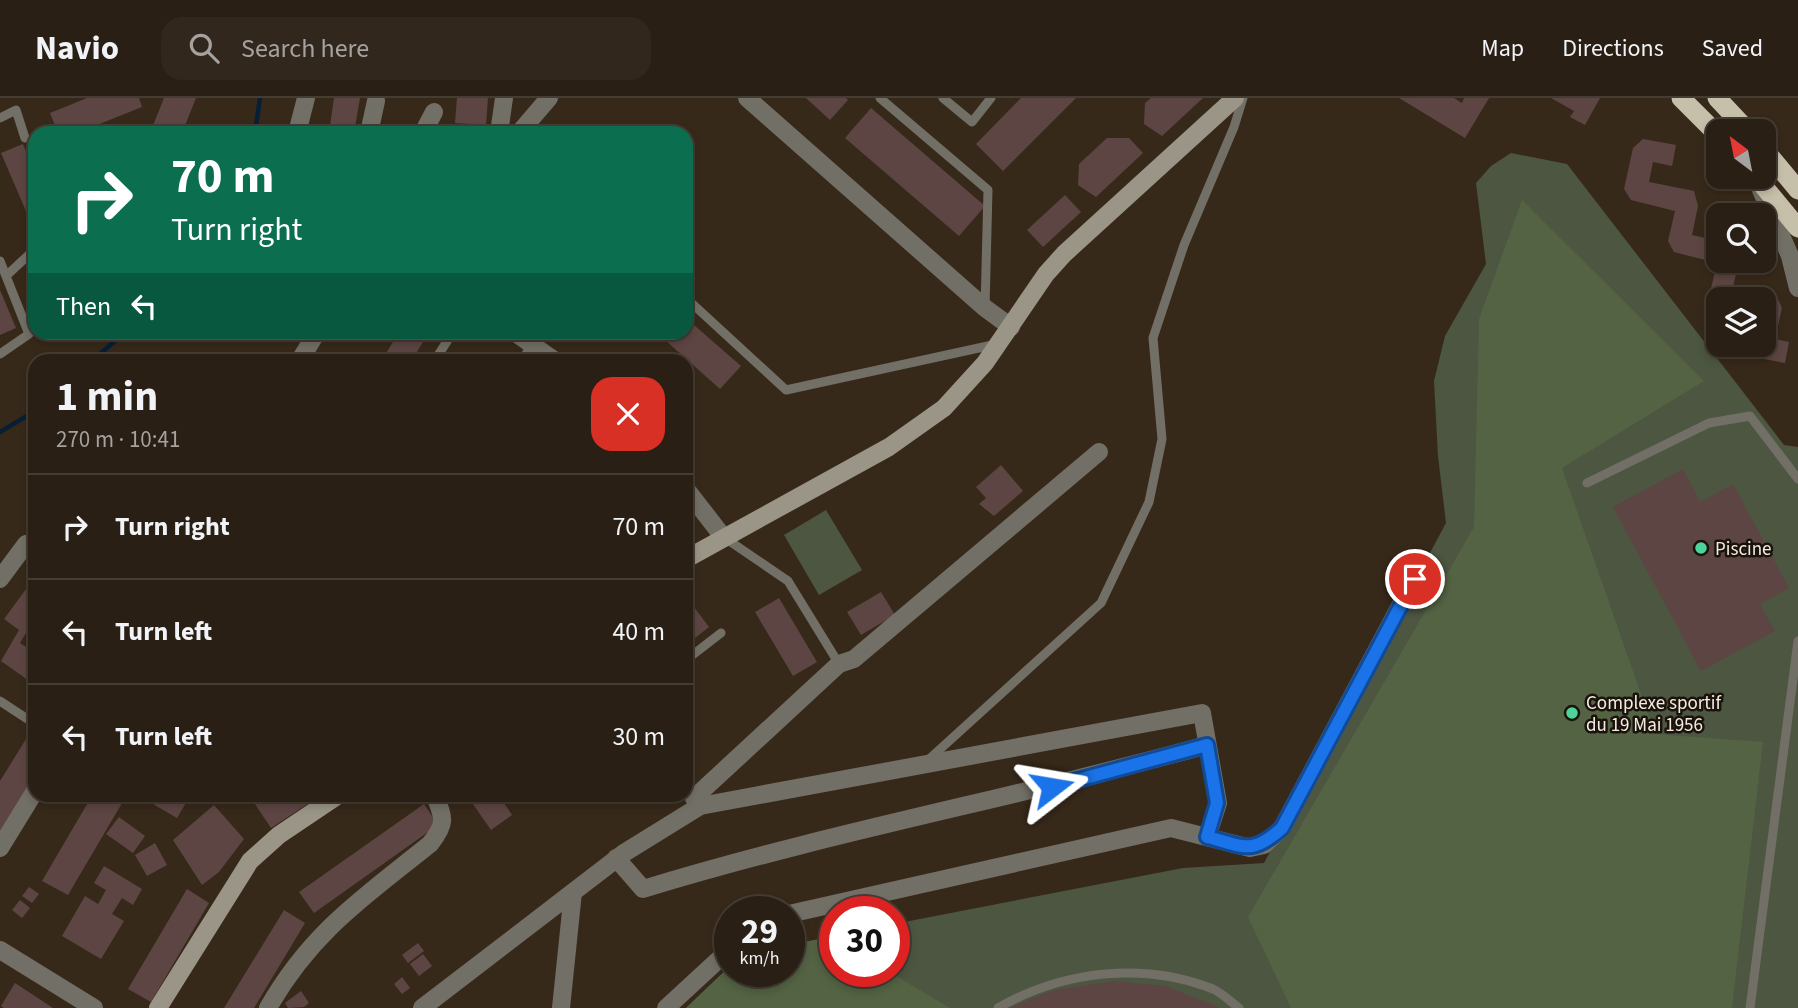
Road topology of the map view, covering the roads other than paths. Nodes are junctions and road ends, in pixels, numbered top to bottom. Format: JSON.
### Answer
{"nodes":[{"id":1,"x":306,"y":98,"type":"edge"},
{"id":2,"x":504,"y":98,"type":"edge"},
{"id":3,"x":549,"y":98,"type":"edge"},
{"id":4,"x":747,"y":98,"type":"edge"},
{"id":5,"x":880,"y":98,"type":"edge"},
{"id":6,"x":943,"y":98,"type":"edge"},
{"id":7,"x":991,"y":98,"type":"edge"},
{"id":8,"x":1234,"y":98,"type":"edge"},
{"id":9,"x":1243,"y":98,"type":"edge"},
{"id":10,"x":1681,"y":98,"type":"edge"},
{"id":11,"x":1717,"y":98,"type":"edge"},
{"id":12,"x":376,"y":101,"type":"dead end"},
{"id":13,"x":434,"y":112,"type":"dead end"},
{"id":14,"x":0,"y":118,"type":"edge"},
{"id":15,"x":1737,"y":119,"type":"edge"},
{"id":16,"x":1706,"y":123,"type":"edge"},
{"id":17,"x":299,"y":126,"type":"edge"},
{"id":18,"x":371,"y":126,"type":"edge"},
{"id":19,"x":427,"y":126,"type":"edge"},
{"id":20,"x":500,"y":126,"type":"edge"},
{"id":21,"x":525,"y":126,"type":"edge"},
{"id":22,"x":25,"y":138,"type":"dead end"},
{"id":23,"x":1776,"y":163,"type":"edge"},
{"id":24,"x":1761,"y":189,"type":"edge"},
{"id":25,"x":1766,"y":189,"type":"edge"},
{"id":26,"x":1798,"y":190,"type":"edge"},
{"id":27,"x":1798,"y":228,"type":"edge"},
{"id":28,"x":28,"y":256,"type":"edge"},
{"id":29,"x":0,"y":261,"type":"edge"},
{"id":30,"x":6,"y":276,"type":"junction"},
{"id":31,"x":1798,"y":288,"type":"edge"},
{"id":32,"x":693,"y":304,"type":"edge"},
{"id":33,"x":985,"y":308,"type":"junction"},
{"id":34,"x":1011,"y":327,"type":"junction"},
{"id":35,"x":28,"y":331,"type":"edge"},
{"id":36,"x":28,"y":335,"type":"edge"},
{"id":37,"x":525,"y":340,"type":"edge"},
{"id":38,"x":999,"y":344,"type":"junction"},
{"id":39,"x":532,"y":345,"type":"junction"},
{"id":40,"x":0,"y":354,"type":"edge"},
{"id":41,"x":526,"y":354,"type":"edge"},
{"id":42,"x":545,"y":354,"type":"edge"},
{"id":43,"x":1099,"y":452,"type":"dead end"},
{"id":44,"x":1798,"y":479,"type":"edge"},
{"id":45,"x":1587,"y":483,"type":"dead end"},
{"id":46,"x":693,"y":498,"type":"edge"},
{"id":47,"x":724,"y":538,"type":"junction"},
{"id":48,"x":26,"y":544,"type":"dead end"},
{"id":49,"x":693,"y":555,"type":"edge"},
{"id":50,"x":0,"y":579,"type":"edge"},
{"id":51,"x":1415,"y":579,"type":"dead end"},
{"id":52,"x":722,"y":633,"type":"dead end"},
{"id":53,"x":1798,"y":641,"type":"edge"},
{"id":54,"x":693,"y":655,"type":"edge"},
{"id":55,"x":839,"y":664,"type":"junction"},
{"id":56,"x":0,"y":701,"type":"edge"},
{"id":57,"x":28,"y":719,"type":"edge"},
{"id":58,"x":1207,"y":745,"type":"junction"},
{"id":59,"x":923,"y":764,"type":"junction"},
{"id":60,"x":28,"y":802,"type":"edge"},
{"id":61,"x":328,"y":802,"type":"edge"},
{"id":62,"x":437,"y":802,"type":"edge"},
{"id":63,"x":700,"y":806,"type":"junction"},
{"id":64,"x":1207,"y":837,"type":"junction"},
{"id":65,"x":0,"y":848,"type":"edge"},
{"id":66,"x":616,"y":858,"type":"junction"},
{"id":67,"x":573,"y":892,"type":"junction"},
{"id":68,"x":805,"y":911,"type":"edge"},
{"id":69,"x":0,"y":950,"type":"edge"},
{"id":70,"x":714,"y":964,"type":"edge"},
{"id":71,"x":94,"y":1008,"type":"edge"},
{"id":72,"x":158,"y":1008,"type":"edge"},
{"id":73,"x":268,"y":1008,"type":"edge"},
{"id":74,"x":422,"y":1008,"type":"edge"},
{"id":75,"x":561,"y":1008,"type":"edge"},
{"id":76,"x":666,"y":1008,"type":"edge"},
{"id":77,"x":998,"y":1008,"type":"edge"},
{"id":78,"x":1239,"y":1008,"type":"edge"},
{"id":79,"x":1750,"y":1008,"type":"edge"}],
"edges":[{"from":1,"to":17,"type":"street"},
{"from":2,"to":20,"type":"street"},
{"from":3,"to":21,"type":"street"},
{"from":4,"to":33,"type":"street"},
{"from":5,"to":33,"type":"lane"},
{"from":6,"to":7,"type":"lane"},
{"from":8,"to":34,"type":"main road"},
{"from":9,"to":59,"type":"lane"},
{"from":10,"to":16,"type":"highway"},
{"from":11,"to":15,"type":"highway"},
{"from":12,"to":18,"type":"street"},
{"from":13,"to":19,"type":"street"},
{"from":14,"to":22,"type":"lane"},
{"from":23,"to":26,"type":"highway"},
{"from":24,"to":31,"type":"street"},
{"from":25,"to":27,"type":"highway"},
{"from":28,"to":30,"type":"lane"},
{"from":29,"to":30,"type":"lane"},
{"from":30,"to":35,"type":"lane"},
{"from":32,"to":38,"type":"lane"},
{"from":33,"to":34,"type":"street"},
{"from":34,"to":38,"type":"main road"},
{"from":36,"to":40,"type":"lane"},
{"from":37,"to":39,"type":"street"},
{"from":38,"to":47,"type":"main road"},
{"from":39,"to":41,"type":"lane"},
{"from":39,"to":42,"type":"street"},
{"from":43,"to":55,"type":"street"},
{"from":44,"to":45,"type":"lane"},
{"from":46,"to":47,"type":"street"},
{"from":47,"to":49,"type":"main road"},
{"from":47,"to":55,"type":"lane"},
{"from":48,"to":50,"type":"street"},
{"from":51,"to":64,"type":"street"},
{"from":52,"to":54,"type":"lane"},
{"from":53,"to":79,"type":"lane"},
{"from":55,"to":63,"type":"street"},
{"from":56,"to":57,"type":"lane"},
{"from":58,"to":59,"type":"street"},
{"from":58,"to":64,"type":"street"},
{"from":58,"to":66,"type":"street"},
{"from":59,"to":63,"type":"street"},
{"from":60,"to":65,"type":"street"},
{"from":61,"to":72,"type":"main road"},
{"from":62,"to":73,"type":"street"},
{"from":63,"to":66,"type":"street"},
{"from":64,"to":68,"type":"street"},
{"from":66,"to":67,"type":"street"},
{"from":67,"to":74,"type":"street"},
{"from":67,"to":75,"type":"street"},
{"from":69,"to":71,"type":"street"},
{"from":70,"to":76,"type":"street"},
{"from":77,"to":78,"type":"lane"}]}
